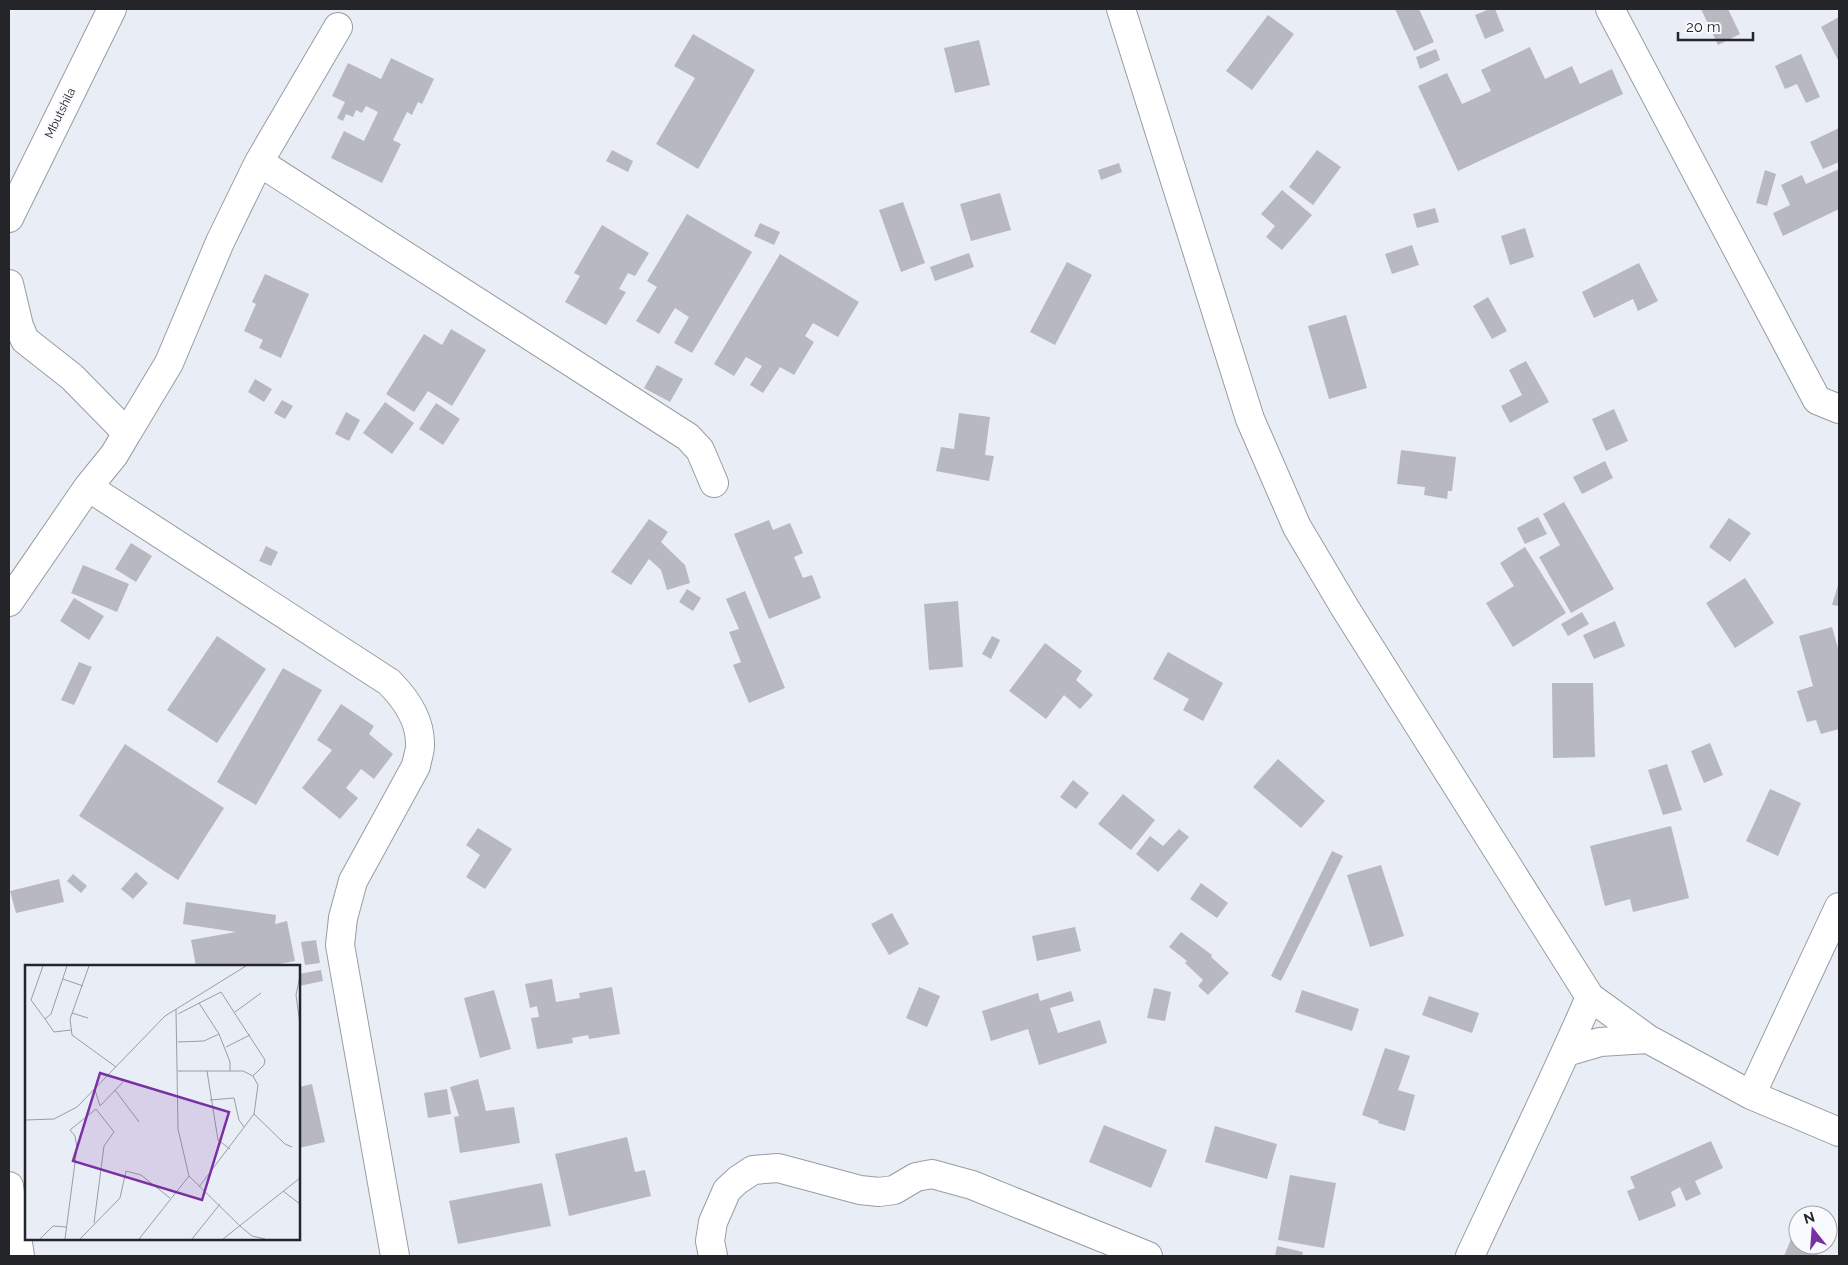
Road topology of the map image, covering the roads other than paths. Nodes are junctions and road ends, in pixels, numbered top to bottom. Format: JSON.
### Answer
{"nodes":[{"id":1,"x":112,"y":9,"type":"edge"},
{"id":2,"x":1121,"y":9,"type":"edge"},
{"id":3,"x":1610,"y":9,"type":"edge"},
{"id":4,"x":338,"y":27,"type":"dead end"},
{"id":5,"x":259,"y":162,"type":"junction"},
{"id":6,"x":9,"y":218,"type":"edge"},
{"id":7,"x":9,"y":284,"type":"edge"},
{"id":8,"x":1839,"y":409,"type":"edge"},
{"id":9,"x":127,"y":433,"type":"junction"},
{"id":10,"x":714,"y":484,"type":"dead end"},
{"id":11,"x":88,"y":487,"type":"junction"},
{"id":12,"x":9,"y":602,"type":"edge"},
{"id":13,"x":1839,"y":907,"type":"edge"},
{"id":14,"x":1590,"y":998,"type":"junction"},
{"id":15,"x":1648,"y":1039,"type":"junction"},
{"id":16,"x":1566,"y":1052,"type":"junction"},
{"id":17,"x":1751,"y":1095,"type":"junction"},
{"id":18,"x":1839,"y":1132,"type":"edge"},
{"id":19,"x":9,"y":1186,"type":"edge"},
{"id":20,"x":20,"y":1256,"type":"edge"},
{"id":21,"x":395,"y":1256,"type":"edge"},
{"id":22,"x":713,"y":1256,"type":"edge"},
{"id":23,"x":1148,"y":1256,"type":"edge"},
{"id":24,"x":1470,"y":1256,"type":"edge"}],
"edges":[{"from":1,"to":6,"type":"street","name":"Mbutshila"},
{"from":2,"to":14,"type":"street"},
{"from":3,"to":8,"type":"street"},
{"from":4,"to":5,"type":"street"},
{"from":5,"to":9,"type":"street"},
{"from":5,"to":10,"type":"street"},
{"from":7,"to":9,"type":"street"},
{"from":9,"to":11,"type":"street"},
{"from":11,"to":12,"type":"street"},
{"from":11,"to":21,"type":"street"},
{"from":13,"to":17,"type":"street"},
{"from":14,"to":15,"type":"street"},
{"from":14,"to":16,"type":"street"},
{"from":15,"to":16,"type":"street"},
{"from":15,"to":17,"type":"street"},
{"from":16,"to":24,"type":"street"},
{"from":17,"to":18,"type":"street"},
{"from":19,"to":20,"type":"street"},
{"from":22,"to":23,"type":"street"}]}
